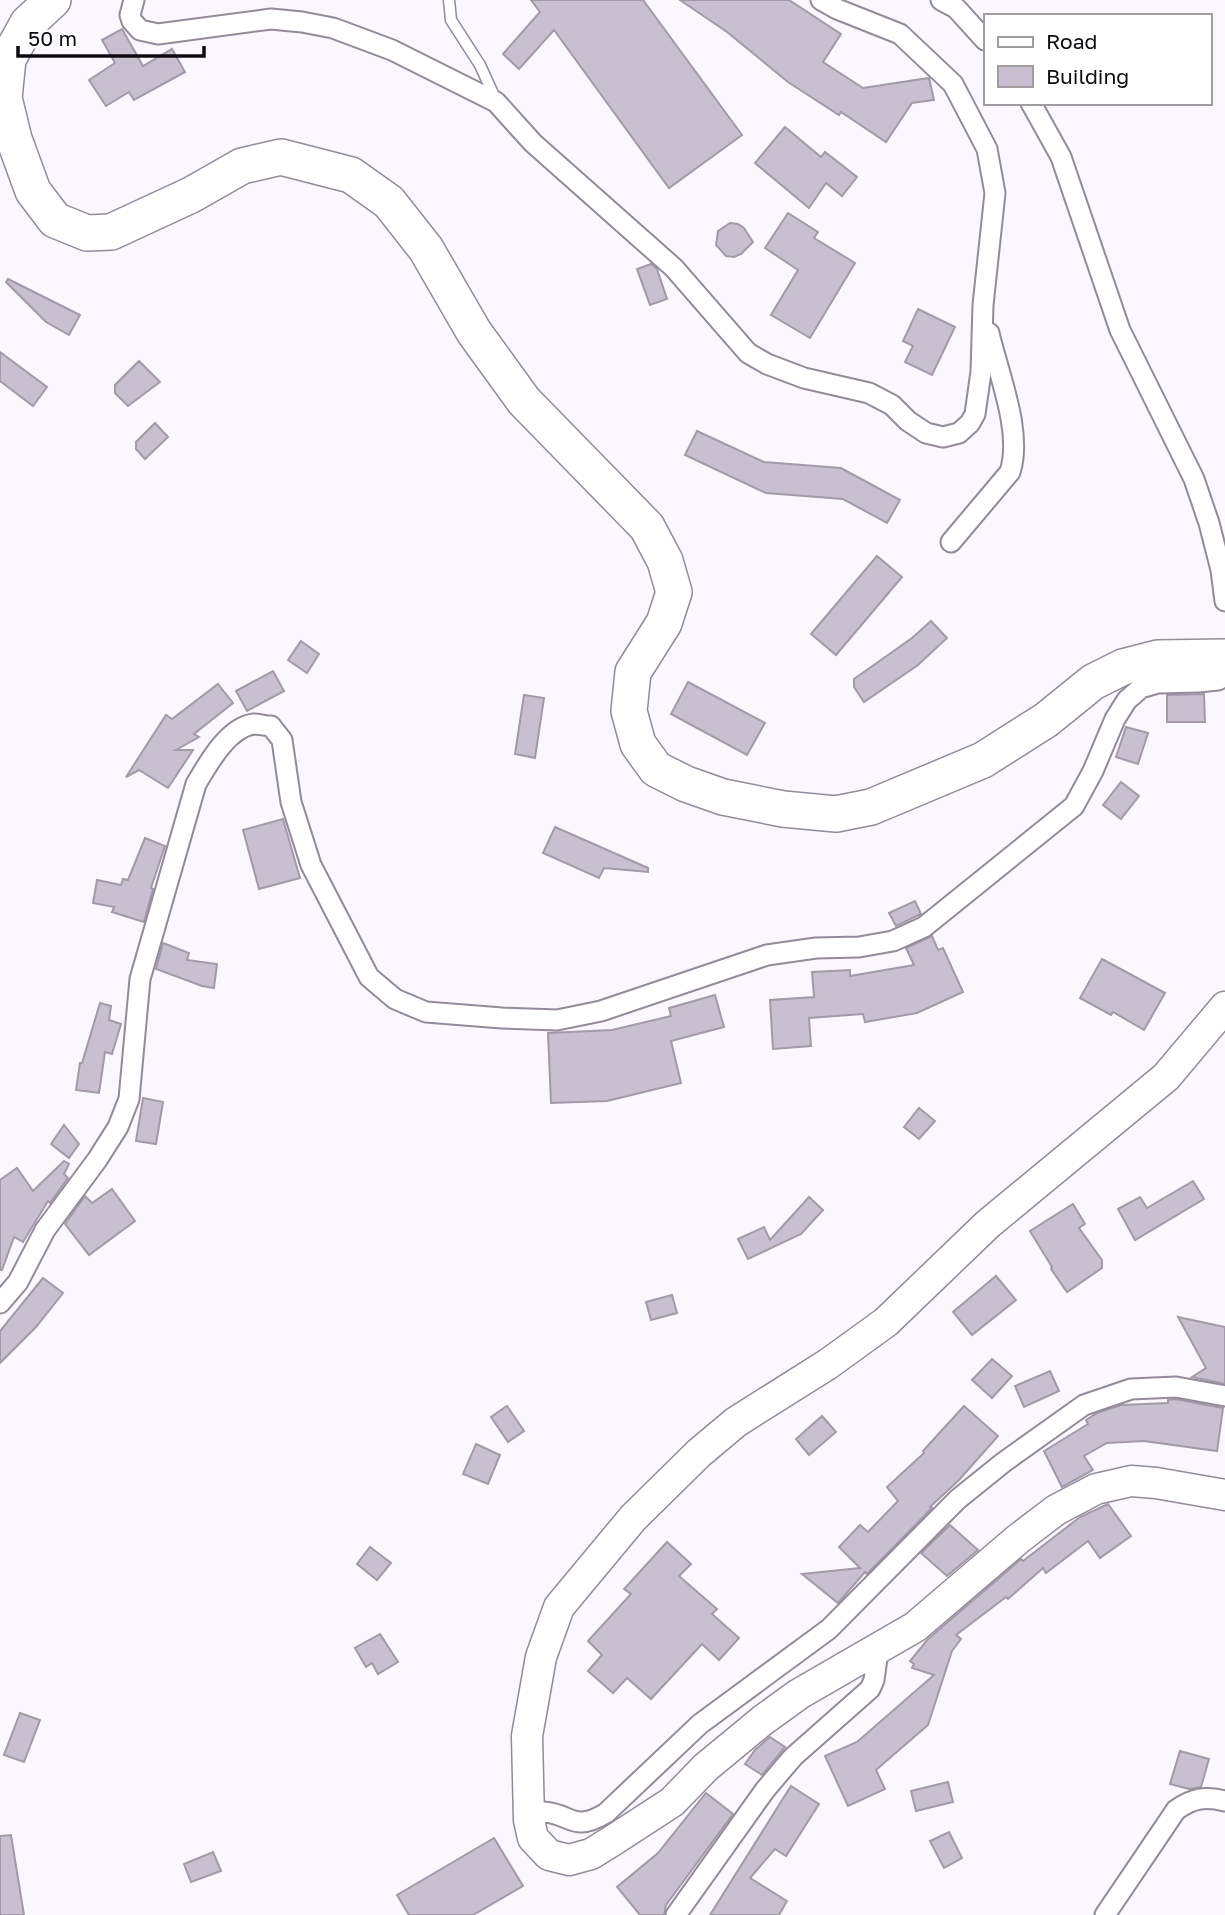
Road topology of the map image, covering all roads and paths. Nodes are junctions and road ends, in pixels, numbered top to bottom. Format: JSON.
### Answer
{"nodes":[{"id":1,"x":53,"y":0,"type":"edge"},
{"id":2,"x":134,"y":0,"type":"edge"},
{"id":3,"x":449,"y":0,"type":"edge"},
{"id":4,"x":821,"y":0,"type":"edge"},
{"id":5,"x":942,"y":0,"type":"edge"},
{"id":6,"x":984,"y":39,"type":"edge"},
{"id":7,"x":496,"y":102,"type":"junction"},
{"id":8,"x":1032,"y":105,"type":"edge"},
{"id":9,"x":983,"y":304,"type":"junction"},
{"id":10,"x":951,"y":542,"type":"dead end"},
{"id":11,"x":1225,"y":601,"type":"edge"},
{"id":12,"x":1225,"y":657,"type":"edge"},
{"id":13,"x":1225,"y":676,"type":"edge"},
{"id":14,"x":1225,"y":1007,"type":"edge"},
{"id":15,"x":0,"y":1303,"type":"edge"},
{"id":16,"x":1225,"y":1396,"type":"edge"},
{"id":17,"x":1225,"y":1495,"type":"edge"},
{"id":18,"x":878,"y":1651,"type":"junction"},
{"id":19,"x":1225,"y":1801,"type":"edge"},
{"id":20,"x":529,"y":1821,"type":"junction"},
{"id":21,"x":676,"y":1915,"type":"edge"},
{"id":22,"x":1105,"y":1915,"type":"edge"}],
"edges":[{"from":1,"to":12,"type":"highway"},
{"from":2,"to":7,"type":"street"},
{"from":3,"to":7,"type":"lane"},
{"from":4,"to":9,"type":"street"},
{"from":5,"to":6,"type":"street"},
{"from":7,"to":9,"type":"street"},
{"from":8,"to":11,"type":"street"},
{"from":9,"to":10,"type":"street"},
{"from":13,"to":15,"type":"street"},
{"from":14,"to":20,"type":"main road"},
{"from":16,"to":20,"type":"street"},
{"from":17,"to":18,"type":"main road"},
{"from":18,"to":20,"type":"main road"},
{"from":18,"to":21,"type":"street"},
{"from":19,"to":22,"type":"street"}]}
